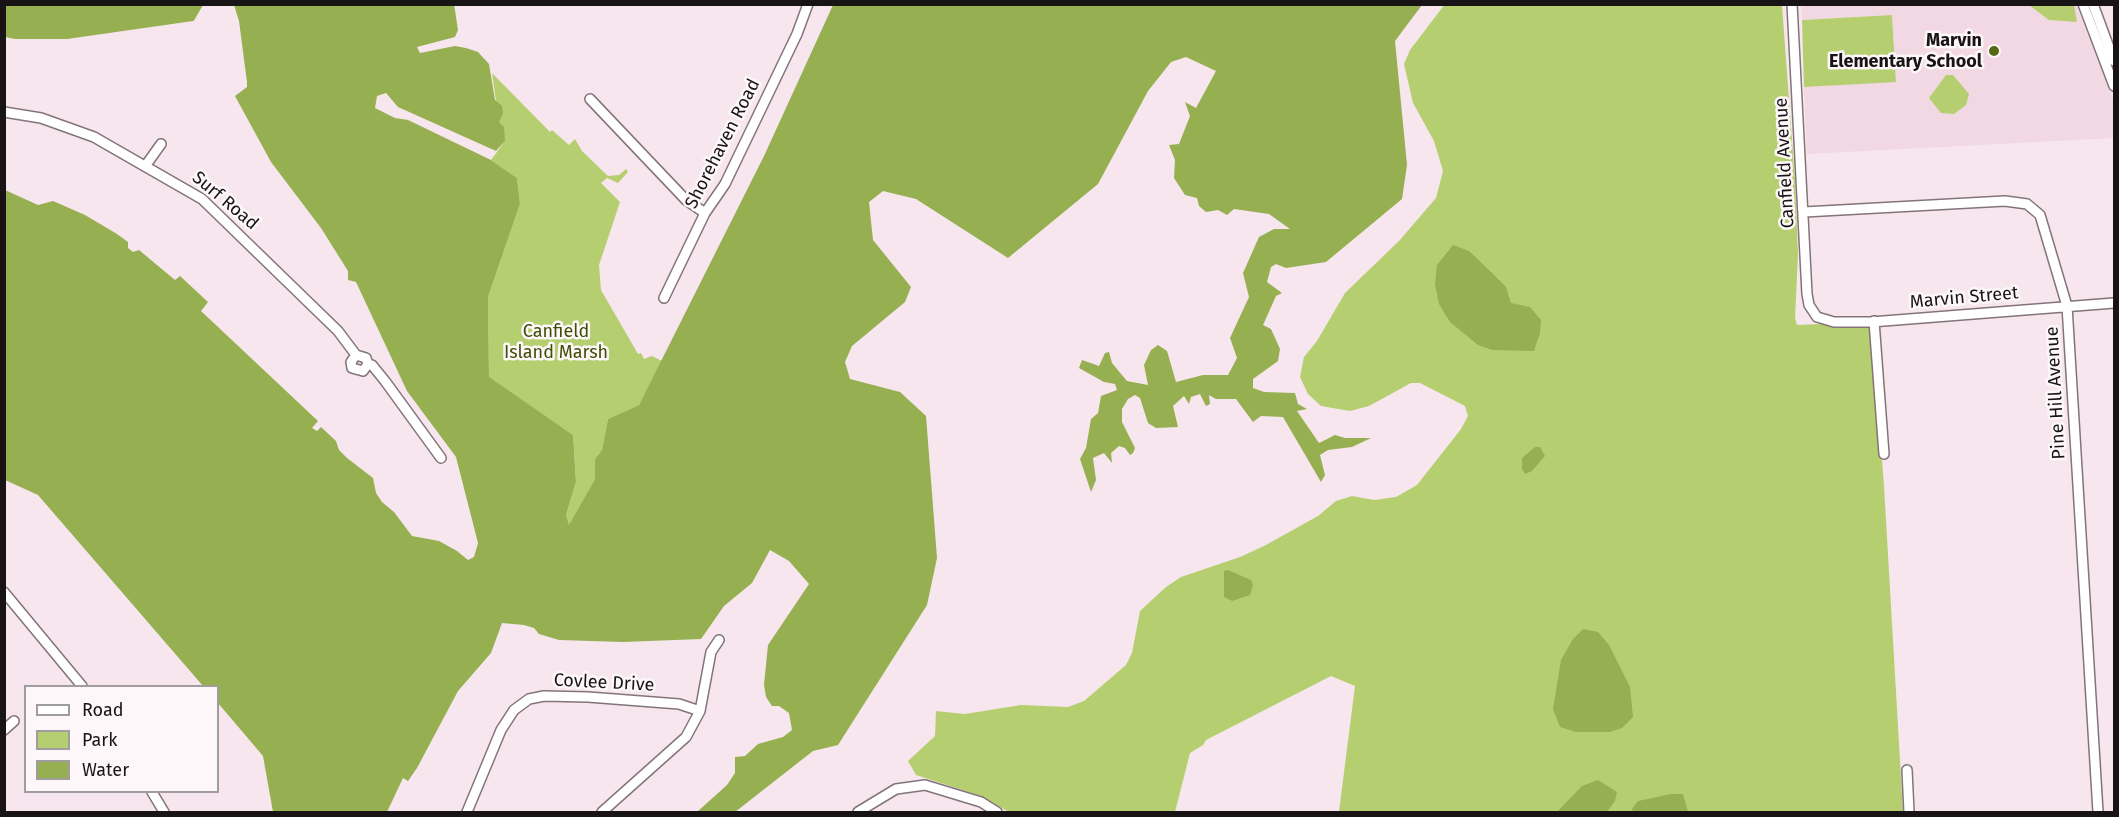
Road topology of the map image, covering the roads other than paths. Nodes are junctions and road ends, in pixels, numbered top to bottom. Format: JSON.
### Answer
{"nodes":[{"id":1,"x":808,"y":4,"type":"edge"},
{"id":2,"x":1792,"y":4,"type":"edge"},
{"id":3,"x":2083,"y":4,"type":"edge"},
{"id":4,"x":2093,"y":4,"type":"edge"},
{"id":5,"x":2094,"y":23,"type":"junction"},
{"id":6,"x":2115,"y":62,"type":"edge"},
{"id":7,"x":2115,"y":86,"type":"edge"},
{"id":8,"x":590,"y":99,"type":"dead end"},
{"id":9,"x":4,"y":112,"type":"edge"},
{"id":10,"x":161,"y":144,"type":"dead end"},
{"id":11,"x":146,"y":165,"type":"junction"},
{"id":12,"x":1804,"y":212,"type":"junction"},
{"id":13,"x":705,"y":213,"type":"junction"},
{"id":14,"x":664,"y":298,"type":"dead end"},
{"id":15,"x":2115,"y":303,"type":"edge"},
{"id":16,"x":2067,"y":306,"type":"junction"},
{"id":17,"x":1817,"y":317,"type":"joint"},
{"id":18,"x":1874,"y":321,"type":"junction"},
{"id":19,"x":356,"y":355,"type":"junction"},
{"id":20,"x":368,"y":364,"type":"junction"},
{"id":21,"x":1884,"y":454,"type":"dead end"},
{"id":22,"x":441,"y":458,"type":"dead end"},
{"id":23,"x":4,"y":592,"type":"edge"},
{"id":24,"x":719,"y":640,"type":"dead end"},
{"id":25,"x":80,"y":685,"type":"edge"},
{"id":26,"x":700,"y":711,"type":"junction"},
{"id":27,"x":14,"y":721,"type":"dead end"},
{"id":28,"x":4,"y":730,"type":"edge"},
{"id":29,"x":1907,"y":770,"type":"dead end"},
{"id":30,"x":153,"y":793,"type":"edge"},
{"id":31,"x":981,"y":802,"type":"junction"},
{"id":32,"x":2099,"y":812,"type":"edge"},
{"id":33,"x":164,"y":813,"type":"edge"},
{"id":34,"x":466,"y":813,"type":"edge"},
{"id":35,"x":602,"y":813,"type":"edge"},
{"id":36,"x":858,"y":813,"type":"edge"},
{"id":37,"x":977,"y":813,"type":"edge"},
{"id":38,"x":998,"y":813,"type":"edge"},
{"id":39,"x":1909,"y":813,"type":"edge"}],
"edges":[{"from":1,"to":13,"type":"street","name":"Shorehaven Road"},
{"from":2,"to":12,"type":"street","name":"Canfield Avenue"},
{"from":3,"to":5,"type":"street"},
{"from":4,"to":5,"type":"street"},
{"from":5,"to":6,"type":"street"},
{"from":5,"to":7,"type":"street"},
{"from":8,"to":13,"type":"street"},
{"from":9,"to":11,"type":"street","name":"Surf Road"},
{"from":10,"to":11,"type":"street"},
{"from":11,"to":19,"type":"street","name":"Surf Road"},
{"from":12,"to":16,"type":"street","name":"Pine Hill Avenue"},
{"from":12,"to":17,"type":"street","name":"Canfield Avenue"},
{"from":13,"to":14,"type":"street","name":"Shorehaven Road"},
{"from":15,"to":16,"type":"street","name":"Marvin Street"},
{"from":16,"to":18,"type":"street","name":"Marvin Street"},
{"from":16,"to":32,"type":"street","name":"Pine Hill Avenue"},
{"from":17,"to":18,"type":"street","name":"Marvin Street"},
{"from":18,"to":21,"type":"street"},
{"from":19,"to":20,"type":"street","name":"Surf Road"},
{"from":19,"to":20,"type":"street","name":"Surf Road"},
{"from":20,"to":22,"type":"street","name":"Surf Road"},
{"from":23,"to":25,"type":"street"},
{"from":24,"to":26,"type":"street"},
{"from":26,"to":34,"type":"street","name":"Covlee Drive"},
{"from":26,"to":35,"type":"street"},
{"from":27,"to":28,"type":"street"},
{"from":29,"to":39,"type":"street"},
{"from":30,"to":33,"type":"street"},
{"from":31,"to":36,"type":"street"},
{"from":31,"to":37,"type":"street"},
{"from":31,"to":38,"type":"street"}]}
